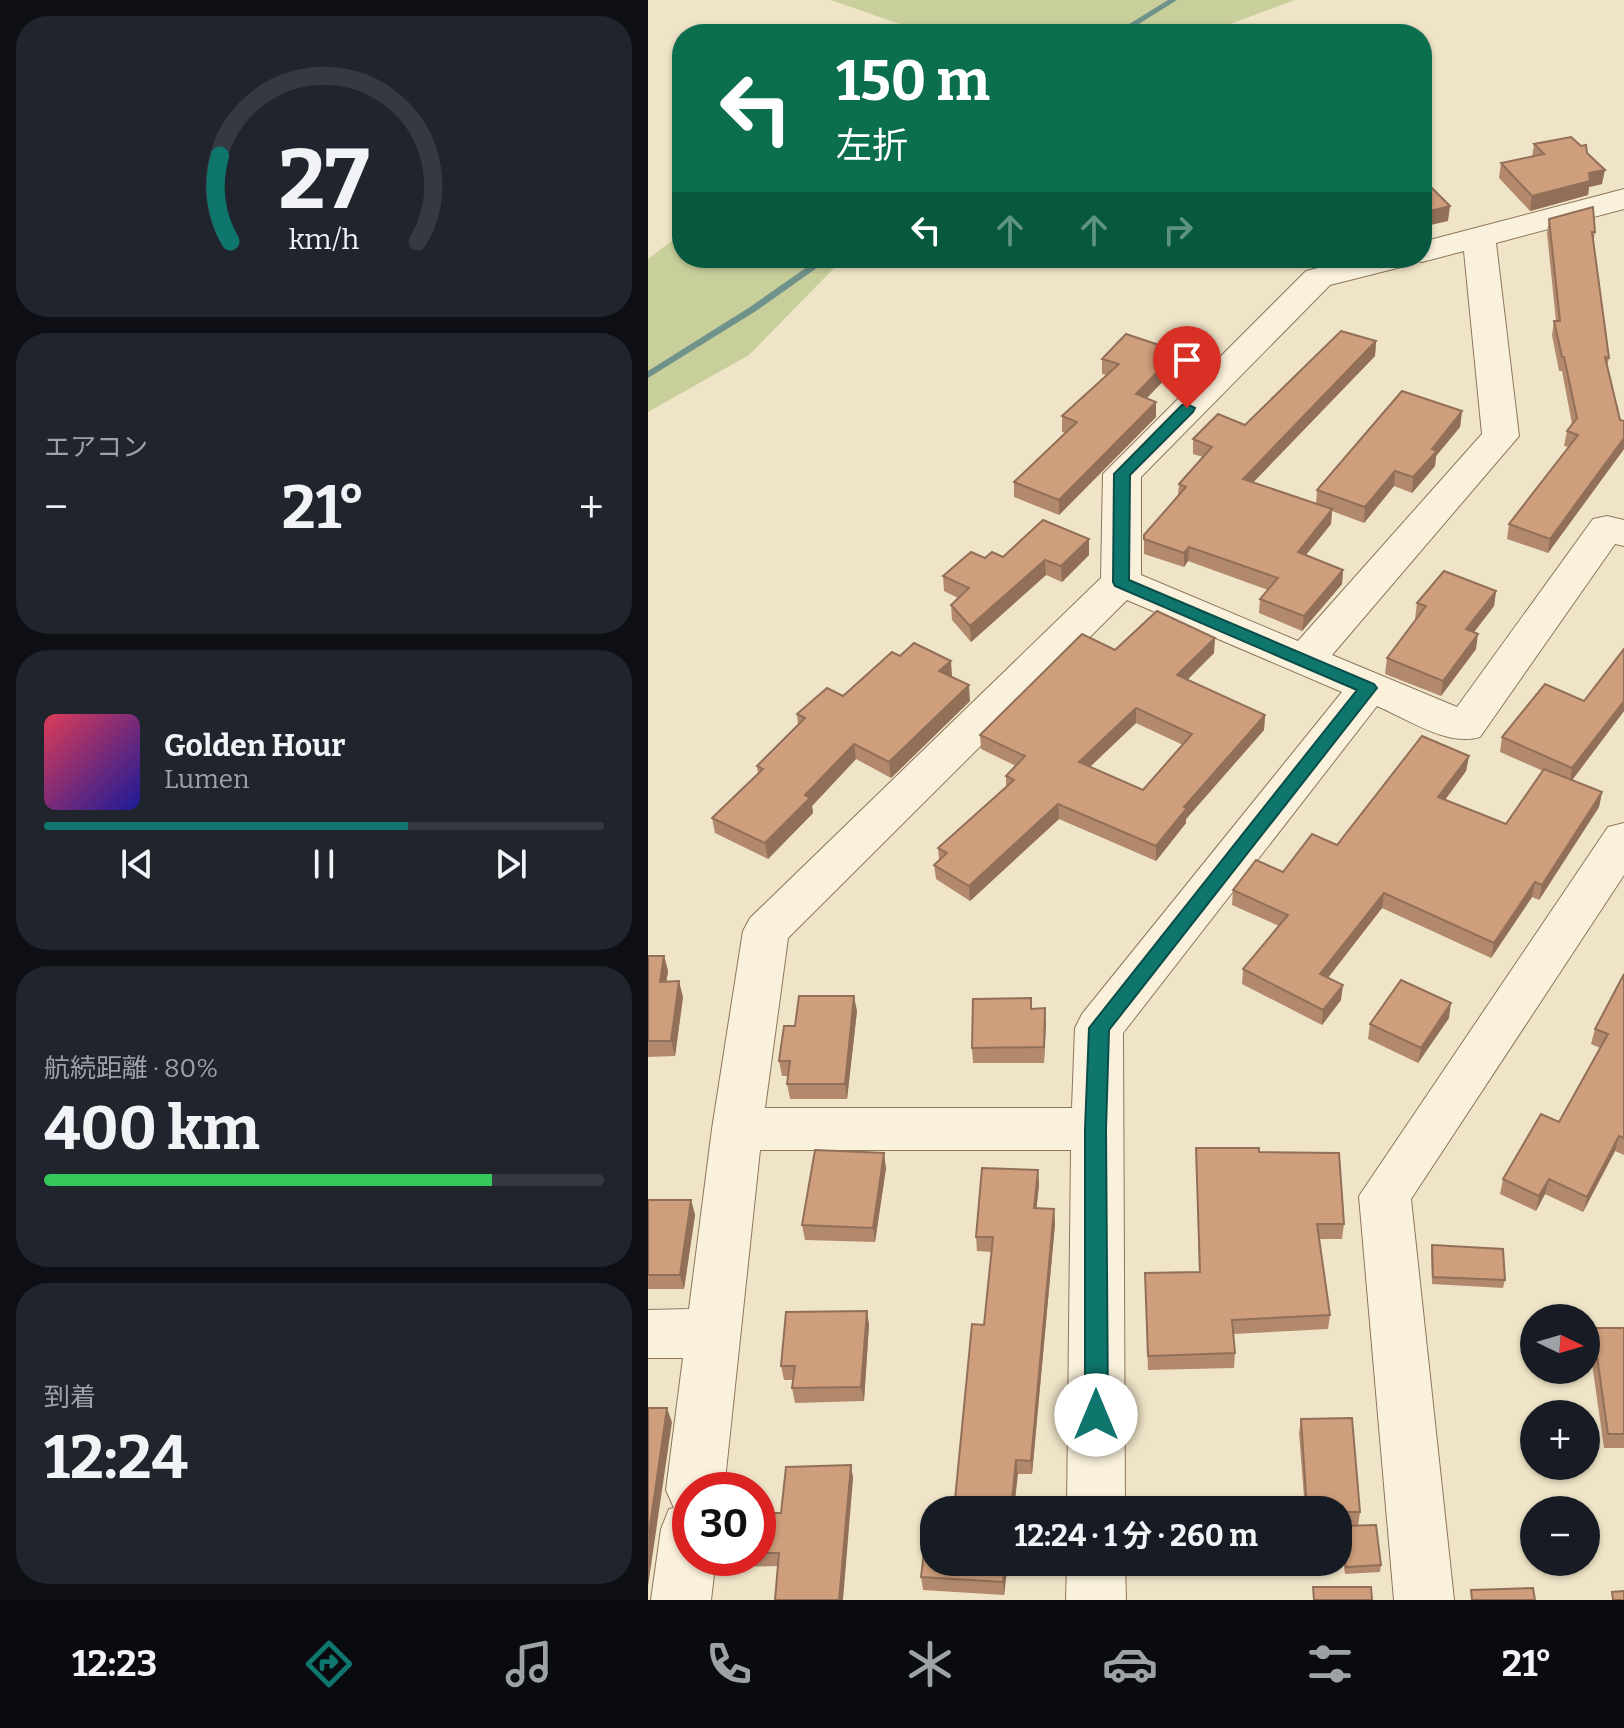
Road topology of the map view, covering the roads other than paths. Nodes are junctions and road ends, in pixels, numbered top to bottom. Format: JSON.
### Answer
{"nodes":[{"id":1,"x":1624,"y":199,"type":"edge"},
{"id":2,"x":1479,"y":237,"type":"junction"},
{"id":3,"x":1432,"y":249,"type":"edge"},
{"id":4,"x":1358,"y":268,"type":"edge"},
{"id":5,"x":1618,"y":522,"type":"edge"},
{"id":6,"x":1121,"y":582,"type":"junction"},
{"id":7,"x":1303,"y":661,"type":"junction"},
{"id":8,"x":1368,"y":688,"type":"junction"},
{"id":9,"x":1624,"y":839,"type":"edge"},
{"id":10,"x":737,"y":1129,"type":"junction"},
{"id":11,"x":1096,"y":1129,"type":"junction"},
{"id":12,"x":714,"y":1333,"type":"junction"},
{"id":13,"x":648,"y":1334,"type":"edge"},
{"id":14,"x":697,"y":1472,"type":"edge"},
{"id":15,"x":1096,"y":1496,"type":"edge"},
{"id":16,"x":684,"y":1576,"type":"edge"},
{"id":17,"x":1096,"y":1576,"type":"edge"},
{"id":18,"x":681,"y":1600,"type":"edge"},
{"id":19,"x":1096,"y":1600,"type":"edge"},
{"id":20,"x":1424,"y":1600,"type":"edge"}],
"edges":[{"from":1,"to":2,"type":"street"},
{"from":2,"to":3,"type":"street"},
{"from":2,"to":7,"type":"street"},
{"from":4,"to":6,"type":"street"},
{"from":5,"to":8,"type":"street"},
{"from":6,"to":7,"type":"street"},
{"from":6,"to":10,"type":"street"},
{"from":7,"to":8,"type":"street"},
{"from":8,"to":11,"type":"street"},
{"from":9,"to":20,"type":"street"},
{"from":10,"to":11,"type":"street"},
{"from":10,"to":12,"type":"street"},
{"from":11,"to":15,"type":"street"},
{"from":12,"to":13,"type":"street"},
{"from":12,"to":14,"type":"street"},
{"from":16,"to":18,"type":"street"},
{"from":17,"to":19,"type":"street"}]}
